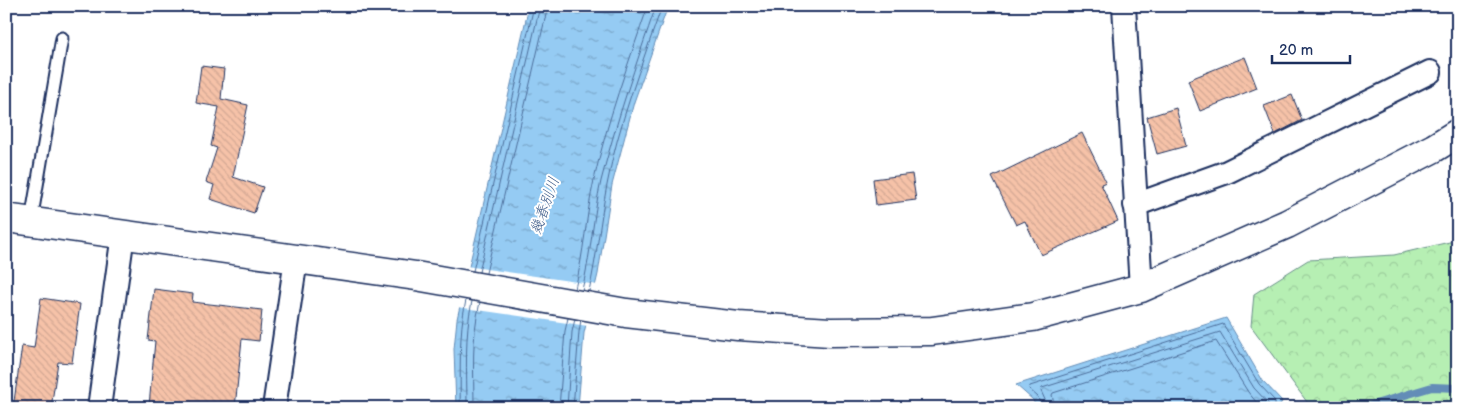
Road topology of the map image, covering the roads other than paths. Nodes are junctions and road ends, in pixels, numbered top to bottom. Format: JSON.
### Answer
{"nodes":[{"id":1,"x":1124,"y":6,"type":"edge"},
{"id":2,"x":62,"y":38,"type":"dead end"},
{"id":3,"x":1430,"y":72,"type":"dead end"},
{"id":4,"x":1458,"y":132,"type":"edge"},
{"id":5,"x":1135,"y":205,"type":"junction"},
{"id":6,"x":19,"y":220,"type":"edge"},
{"id":7,"x":123,"y":234,"type":"junction"},
{"id":8,"x":296,"y":259,"type":"junction"},
{"id":9,"x":1141,"y":288,"type":"junction"},
{"id":10,"x":99,"y":408,"type":"edge"},
{"id":11,"x":274,"y":408,"type":"edge"}],
"edges":[{"from":1,"to":5,"type":"street"},
{"from":2,"to":6,"type":"lane"},
{"from":3,"to":5,"type":"street"},
{"from":4,"to":9,"type":"street"},
{"from":5,"to":9,"type":"street"},
{"from":6,"to":7,"type":"street"},
{"from":7,"to":8,"type":"street"},
{"from":7,"to":10,"type":"street"},
{"from":8,"to":9,"type":"street"},
{"from":8,"to":11,"type":"street"}]}
